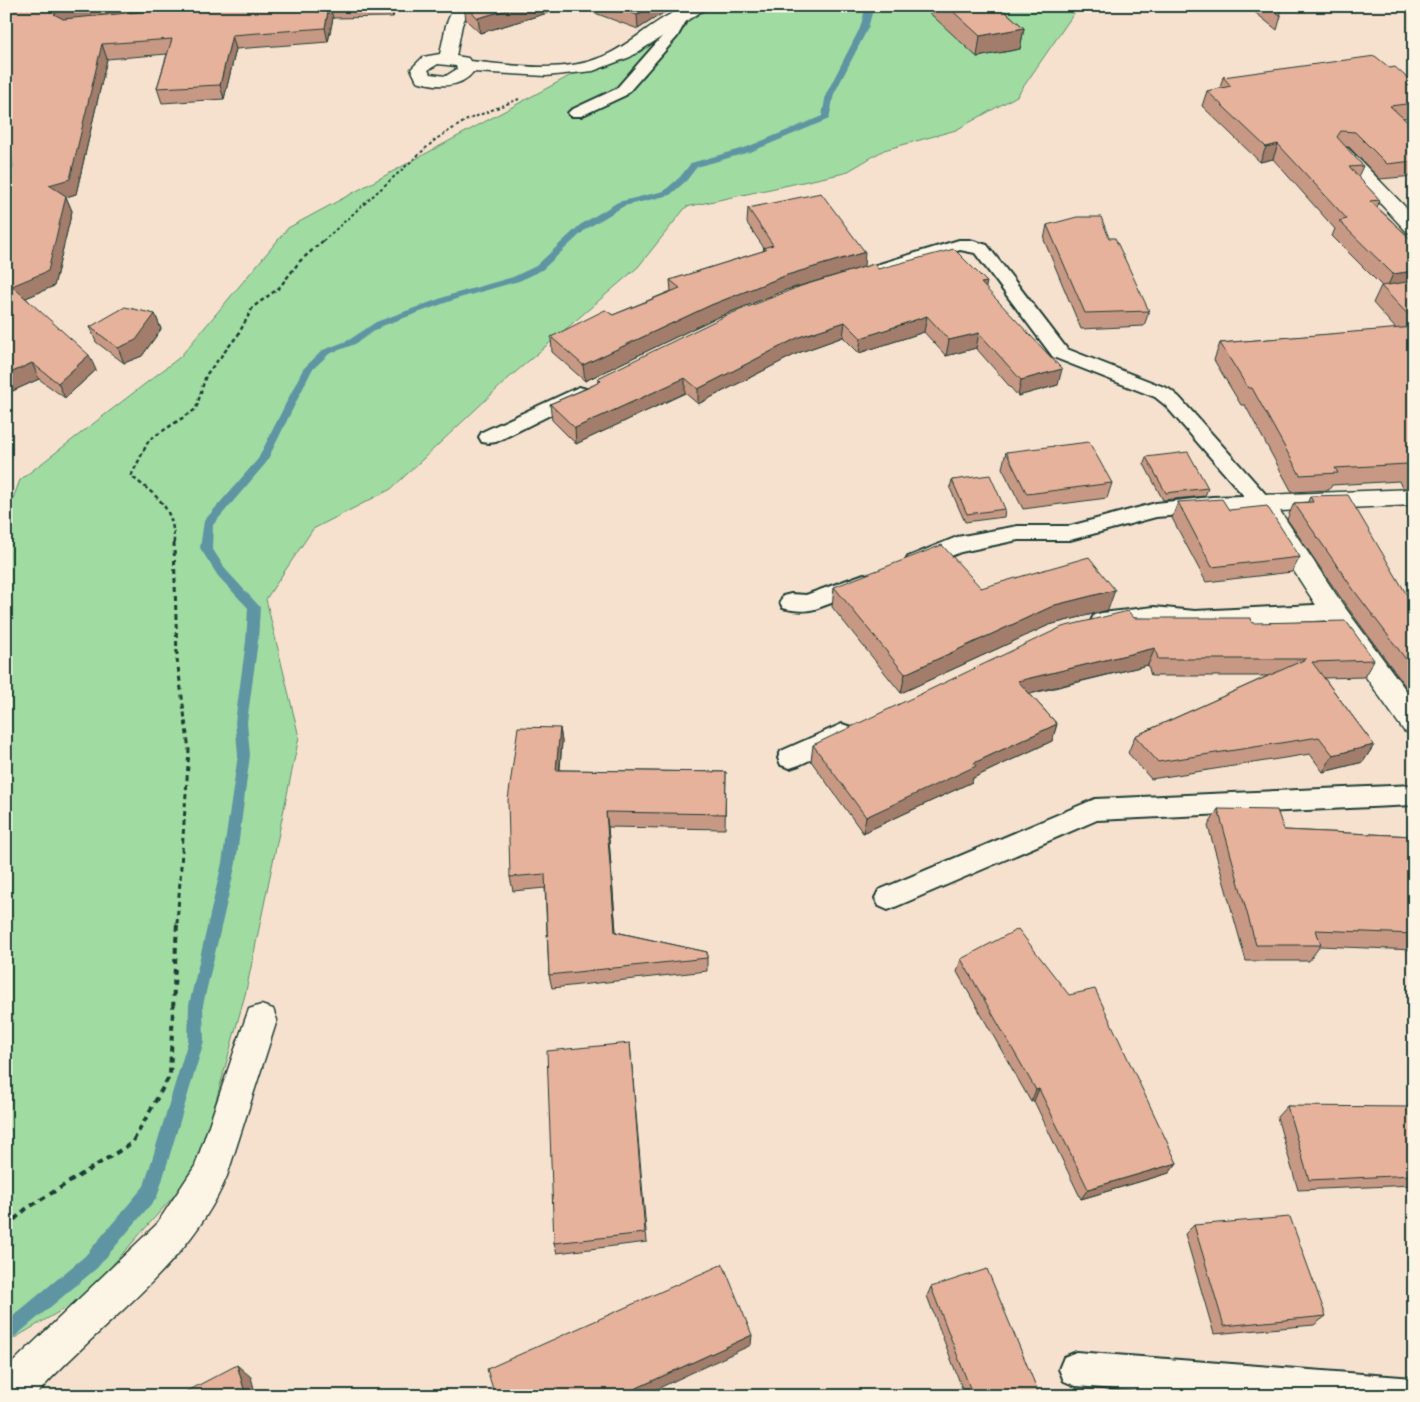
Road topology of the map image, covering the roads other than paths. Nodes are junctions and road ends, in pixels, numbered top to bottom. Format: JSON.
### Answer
{"nodes":[{"id":1,"x":462,"y":6,"type":"edge"},
{"id":2,"x":702,"y":6,"type":"edge"},
{"id":3,"x":683,"y":14,"type":"junction"},
{"id":4,"x":447,"y":58,"type":"junction"},
{"id":5,"x":466,"y":66,"type":"junction"},
{"id":6,"x":576,"y":113,"type":"dead end"},
{"id":7,"x":6,"y":150,"type":"edge"},
{"id":8,"x":1342,"y":152,"type":"edge"},
{"id":9,"x":6,"y":185,"type":"edge"},
{"id":10,"x":1414,"y":228,"type":"edge"},
{"id":11,"x":840,"y":282,"type":"edge"},
{"id":12,"x":595,"y":386,"type":"edge"},
{"id":13,"x":489,"y":437,"type":"dead end"},
{"id":14,"x":1414,"y":497,"type":"edge"},
{"id":15,"x":1262,"y":502,"type":"junction"},
{"id":16,"x":790,"y":602,"type":"dead end"},
{"id":17,"x":1334,"y":612,"type":"junction"},
{"id":18,"x":1085,"y":626,"type":"edge"},
{"id":19,"x":1414,"y":723,"type":"edge"},
{"id":20,"x":861,"y":725,"type":"edge"},
{"id":21,"x":790,"y":758,"type":"dead end"},
{"id":22,"x":1414,"y":795,"type":"edge"},
{"id":23,"x":888,"y":898,"type":"dead end"},
{"id":24,"x":261,"y":1020,"type":"dead end"},
{"id":25,"x":1076,"y":1368,"type":"dead end"},
{"id":26,"x":1414,"y":1395,"type":"edge"},
{"id":27,"x":13,"y":1396,"type":"edge"}],
"edges":[{"from":1,"to":4,"type":"street"},
{"from":2,"to":3,"type":"street"},
{"from":3,"to":5,"type":"street"},
{"from":3,"to":6,"type":"lane"},
{"from":4,"to":5,"type":"street"},
{"from":4,"to":5,"type":"street"},
{"from":7,"to":9,"type":"lane"},
{"from":8,"to":10,"type":"street"},
{"from":11,"to":15,"type":"lane"},
{"from":12,"to":13,"type":"lane"},
{"from":14,"to":15,"type":"street"},
{"from":15,"to":16,"type":"lane"},
{"from":15,"to":17,"type":"street"},
{"from":17,"to":18,"type":"lane"},
{"from":17,"to":19,"type":"street"},
{"from":20,"to":21,"type":"lane"},
{"from":22,"to":23,"type":"lane"},
{"from":24,"to":27,"type":"street"},
{"from":25,"to":26,"type":"lane"}]}
